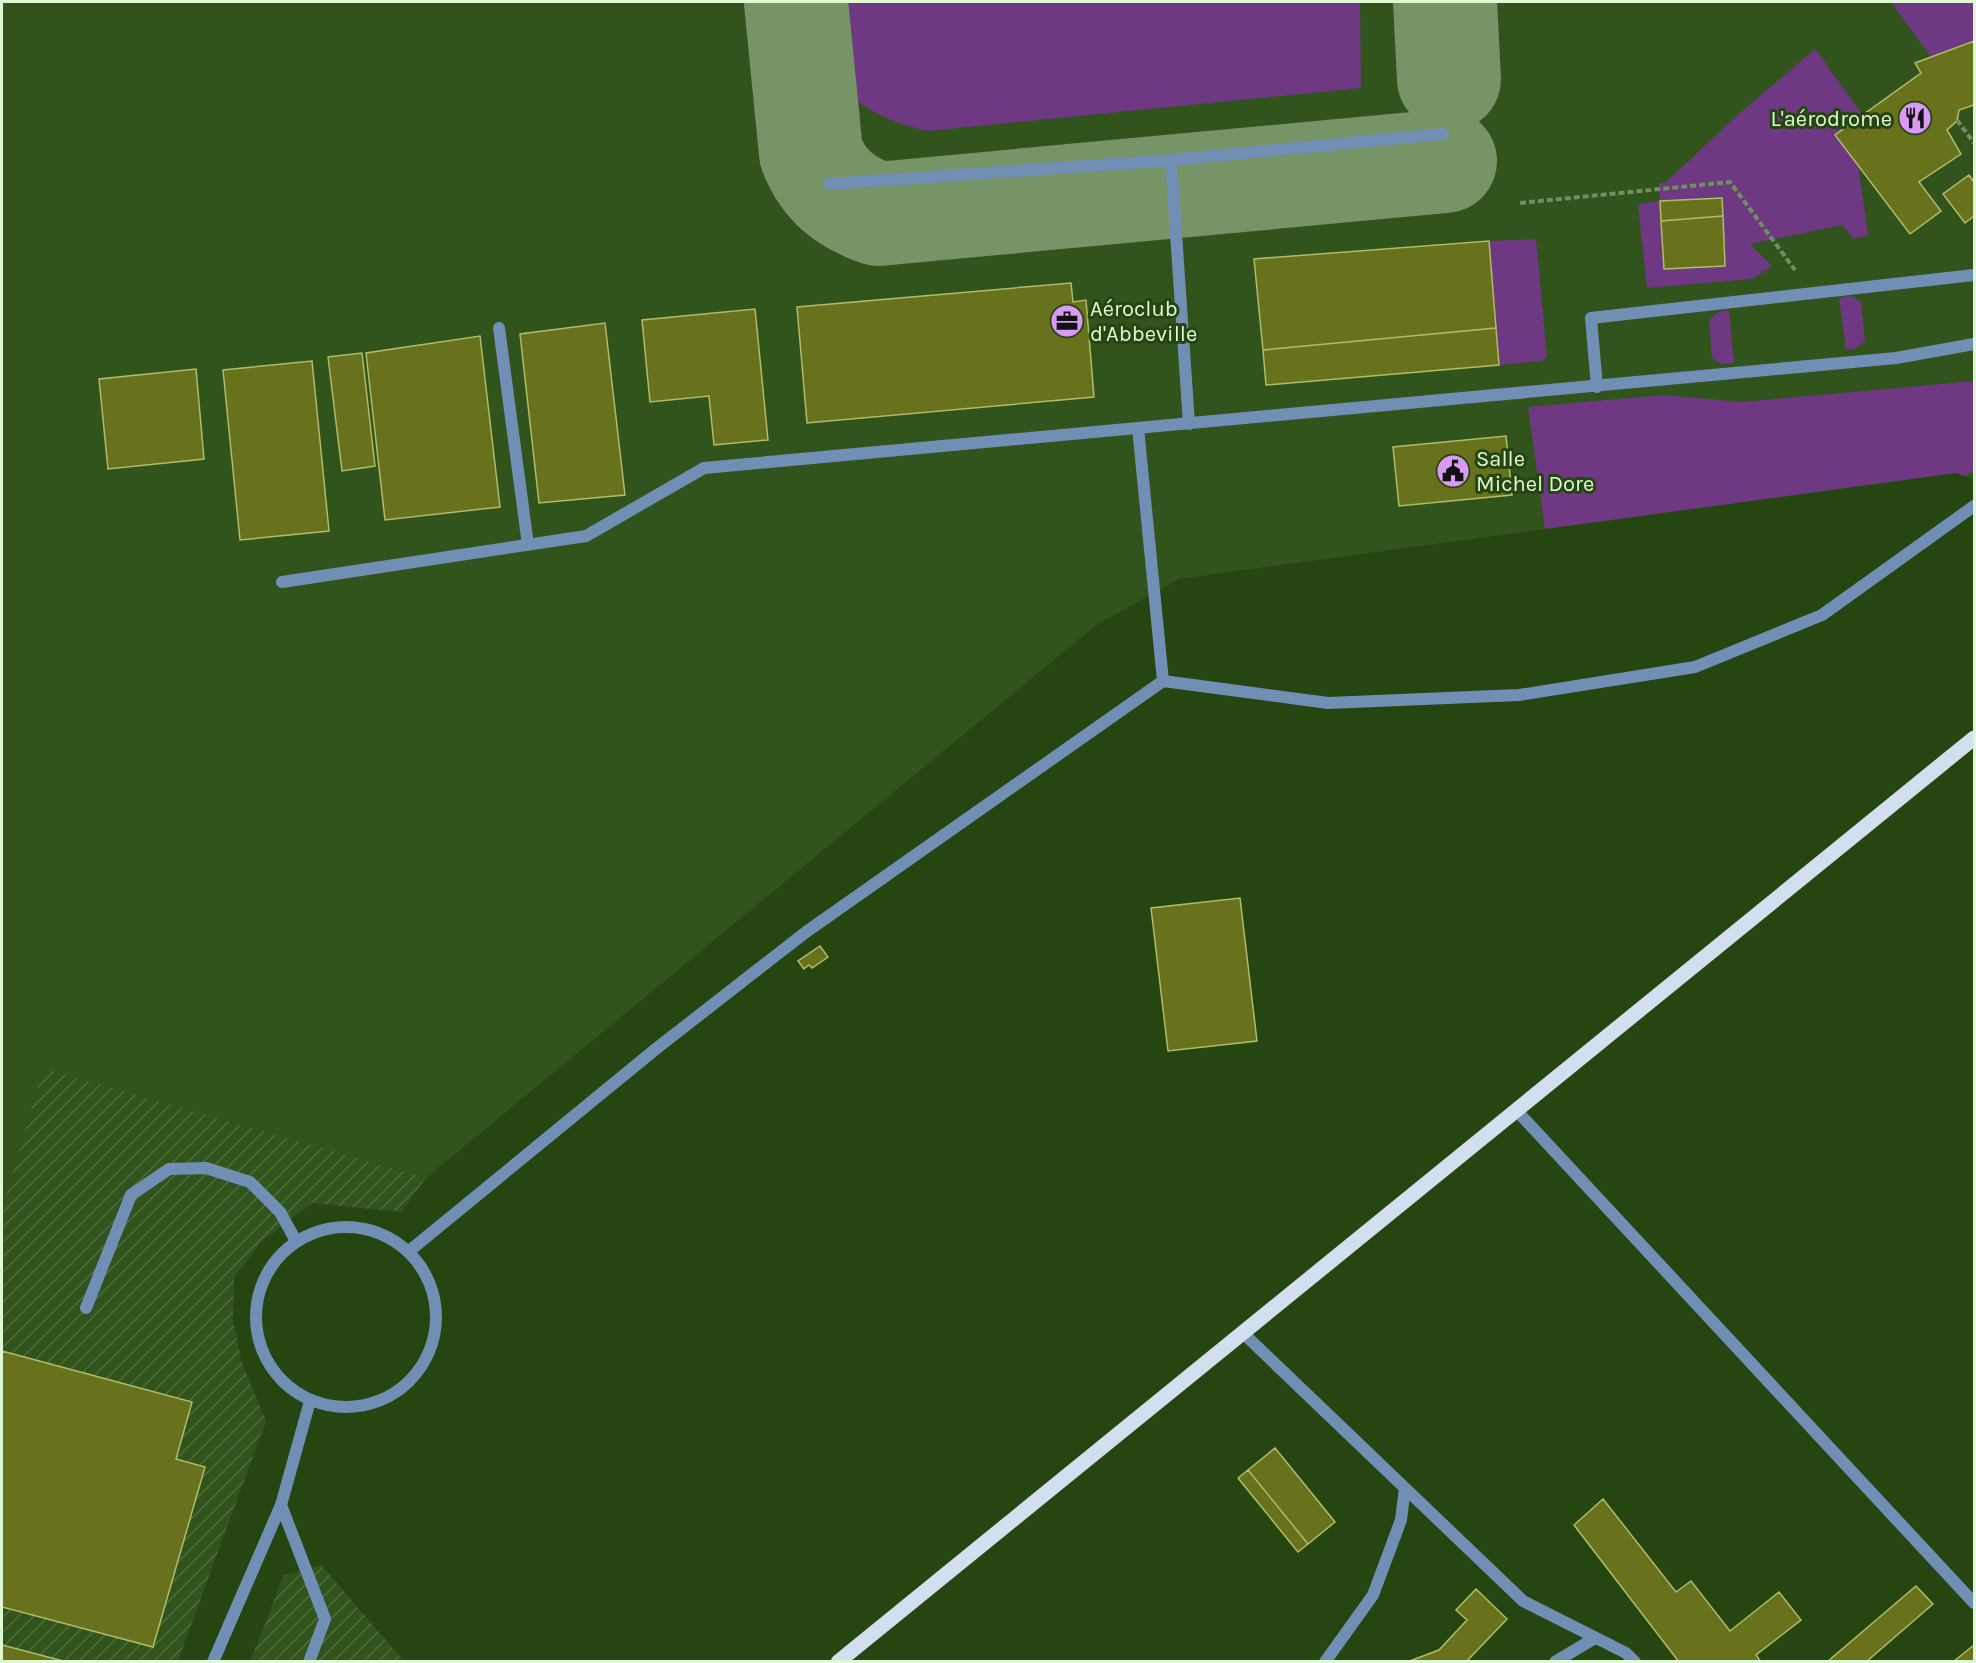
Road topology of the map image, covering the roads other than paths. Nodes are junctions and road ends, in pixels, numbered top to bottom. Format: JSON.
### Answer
{"nodes":[{"id":1,"x":1443,"y":134,"type":"dead end"},
{"id":2,"x":1171,"y":160,"type":"junction"},
{"id":3,"x":829,"y":184,"type":"dead end"},
{"id":4,"x":1974,"y":275,"type":"edge"},
{"id":5,"x":499,"y":328,"type":"dead end"},
{"id":6,"x":1974,"y":344,"type":"edge"},
{"id":7,"x":1598,"y":387,"type":"junction"},
{"id":8,"x":1189,"y":424,"type":"junction"},
{"id":9,"x":1138,"y":428,"type":"junction"},
{"id":10,"x":1974,"y":506,"type":"edge"},
{"id":11,"x":528,"y":545,"type":"junction"},
{"id":12,"x":282,"y":582,"type":"dead end"},
{"id":13,"x":1163,"y":681,"type":"junction"},
{"id":14,"x":1974,"y":738,"type":"edge"},
{"id":15,"x":1516,"y":1111,"type":"junction"},
{"id":16,"x":296,"y":1241,"type":"junction"},
{"id":17,"x":408,"y":1252,"type":"junction"},
{"id":18,"x":86,"y":1308,"type":"dead end"},
{"id":19,"x":1243,"y":1333,"type":"junction"},
{"id":20,"x":310,"y":1401,"type":"junction"},
{"id":21,"x":1405,"y":1488,"type":"junction"},
{"id":22,"x":281,"y":1505,"type":"junction"},
{"id":23,"x":1974,"y":1603,"type":"edge"},
{"id":24,"x":1595,"y":1638,"type":"junction"},
{"id":25,"x":213,"y":1662,"type":"edge"},
{"id":26,"x":309,"y":1662,"type":"edge"},
{"id":27,"x":838,"y":1662,"type":"edge"},
{"id":28,"x":1325,"y":1662,"type":"edge"},
{"id":29,"x":1555,"y":1662,"type":"edge"},
{"id":30,"x":1635,"y":1662,"type":"edge"}],
"edges":[{"from":1,"to":2,"type":"street"},
{"from":2,"to":3,"type":"street"},
{"from":2,"to":8,"type":"street"},
{"from":4,"to":7,"type":"street"},
{"from":5,"to":11,"type":"street"},
{"from":6,"to":7,"type":"street"},
{"from":7,"to":8,"type":"street"},
{"from":8,"to":9,"type":"street"},
{"from":9,"to":11,"type":"street"},
{"from":9,"to":13,"type":"street"},
{"from":10,"to":13,"type":"street"},
{"from":11,"to":12,"type":"street"},
{"from":13,"to":17,"type":"street"},
{"from":14,"to":15,"type":"main road"},
{"from":15,"to":19,"type":"main road"},
{"from":15,"to":23,"type":"street"},
{"from":16,"to":17,"type":"street"},
{"from":16,"to":18,"type":"street"},
{"from":16,"to":20,"type":"street"},
{"from":17,"to":20,"type":"street"},
{"from":19,"to":21,"type":"street"},
{"from":19,"to":27,"type":"main road"},
{"from":20,"to":22,"type":"street"},
{"from":21,"to":24,"type":"street"},
{"from":21,"to":28,"type":"street"},
{"from":22,"to":25,"type":"street"},
{"from":22,"to":26,"type":"street"},
{"from":24,"to":29,"type":"street"},
{"from":24,"to":30,"type":"street"}]}
